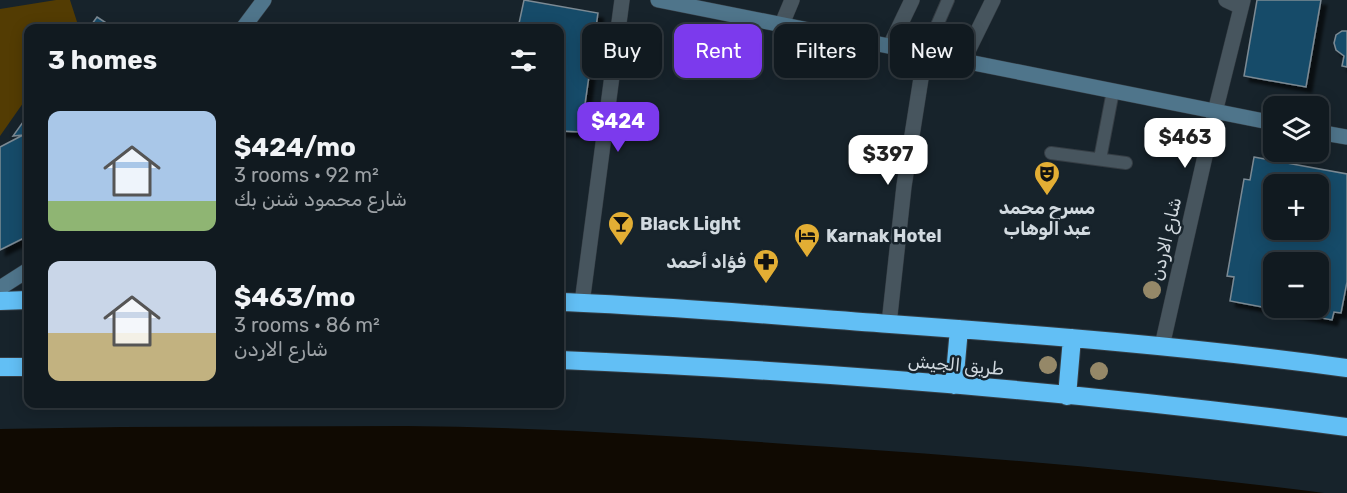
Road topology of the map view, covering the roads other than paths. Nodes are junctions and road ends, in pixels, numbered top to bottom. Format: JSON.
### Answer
{"nodes":[{"id":1,"x":264,"y":0,"type":"edge"},
{"id":2,"x":622,"y":0,"type":"edge"},
{"id":3,"x":658,"y":0,"type":"edge"},
{"id":4,"x":792,"y":0,"type":"edge"},
{"id":5,"x":912,"y":0,"type":"edge"},
{"id":6,"x":948,"y":0,"type":"edge"},
{"id":7,"x":993,"y":0,"type":"edge"},
{"id":8,"x":1226,"y":0,"type":"edge"},
{"id":9,"x":1242,"y":4,"type":"edge"},
{"id":10,"x":246,"y":24,"type":"edge"},
{"id":11,"x":782,"y":24,"type":"joint"},
{"id":12,"x":901,"y":24,"type":"edge"},
{"id":13,"x":938,"y":24,"type":"edge"},
{"id":14,"x":974,"y":39,"type":"edge"},
{"id":15,"x":878,"y":44,"type":"edge"},
{"id":16,"x":890,"y":46,"type":"edge"},
{"id":17,"x":974,"y":63,"type":"edge"},
{"id":18,"x":921,"y":78,"type":"edge"},
{"id":19,"x":1113,"y":91,"type":"junction"},
{"id":20,"x":1215,"y":111,"type":"junction"},
{"id":21,"x":1263,"y":121,"type":"edge"},
{"id":22,"x":1329,"y":134,"type":"edge"},
{"id":23,"x":1347,"y":137,"type":"edge"},
{"id":24,"x":1051,"y":153,"type":"dead end"},
{"id":25,"x":1100,"y":159,"type":"junction"},
{"id":26,"x":1126,"y":163,"type":"dead end"},
{"id":27,"x":24,"y":273,"type":"edge"},
{"id":28,"x":0,"y":288,"type":"edge"},
{"id":29,"x":24,"y":300,"type":"edge"},
{"id":30,"x":0,"y":301,"type":"edge"},
{"id":31,"x":564,"y":302,"type":"edge"},
{"id":32,"x":582,"y":303,"type":"junction"},
{"id":33,"x":889,"y":324,"type":"junction"},
{"id":34,"x":959,"y":329,"type":"junction"},
{"id":35,"x":1072,"y":338,"type":"junction"},
{"id":36,"x":1162,"y":346,"type":"junction"},
{"id":37,"x":564,"y":360,"type":"edge"},
{"id":38,"x":24,"y":366,"type":"edge"},
{"id":39,"x":0,"y":367,"type":"edge"},
{"id":40,"x":1347,"y":368,"type":"edge"},
{"id":41,"x":954,"y":385,"type":"junction"},
{"id":42,"x":1067,"y":396,"type":"junction"},
{"id":43,"x":1347,"y":428,"type":"edge"}],
"edges":[{"from":1,"to":10,"type":"street"},
{"from":2,"to":32,"type":"street"},
{"from":3,"to":11,"type":"street"},
{"from":4,"to":11,"type":"street"},
{"from":5,"to":12,"type":"street"},
{"from":6,"to":13,"type":"lane"},
{"from":7,"to":14,"type":"street"},
{"from":8,"to":9,"type":"street"},
{"from":9,"to":20,"type":"street","name":"شارع الاردن"},
{"from":15,"to":16,"type":"street"},
{"from":17,"to":19,"type":"street"},
{"from":18,"to":33,"type":"street"},
{"from":19,"to":20,"type":"street"},
{"from":19,"to":25,"type":"lane"},
{"from":20,"to":21,"type":"street"},
{"from":20,"to":36,"type":"street","name":"شارع الاردن"},
{"from":22,"to":23,"type":"street"},
{"from":24,"to":25,"type":"lane"},
{"from":25,"to":26,"type":"lane"},
{"from":27,"to":28,"type":"street"},
{"from":29,"to":30,"type":"highway"},
{"from":31,"to":32,"type":"highway","name":"طريق الجيش"},
{"from":32,"to":33,"type":"highway","name":"طريق الجيش"},
{"from":33,"to":34,"type":"highway","name":"طريق الجيش"},
{"from":34,"to":35,"type":"highway","name":"طريق الجيش"},
{"from":34,"to":41,"type":"highway"},
{"from":35,"to":36,"type":"highway","name":"طريق الجيش"},
{"from":35,"to":42,"type":"highway"},
{"from":36,"to":40,"type":"highway","name":"طريق الجيش"},
{"from":37,"to":41,"type":"highway","name":"طريق الجيش"},
{"from":38,"to":39,"type":"highway"},
{"from":41,"to":42,"type":"highway","name":"طريق الجيش"},
{"from":42,"to":43,"type":"highway","name":"طريق الجيش"}]}
